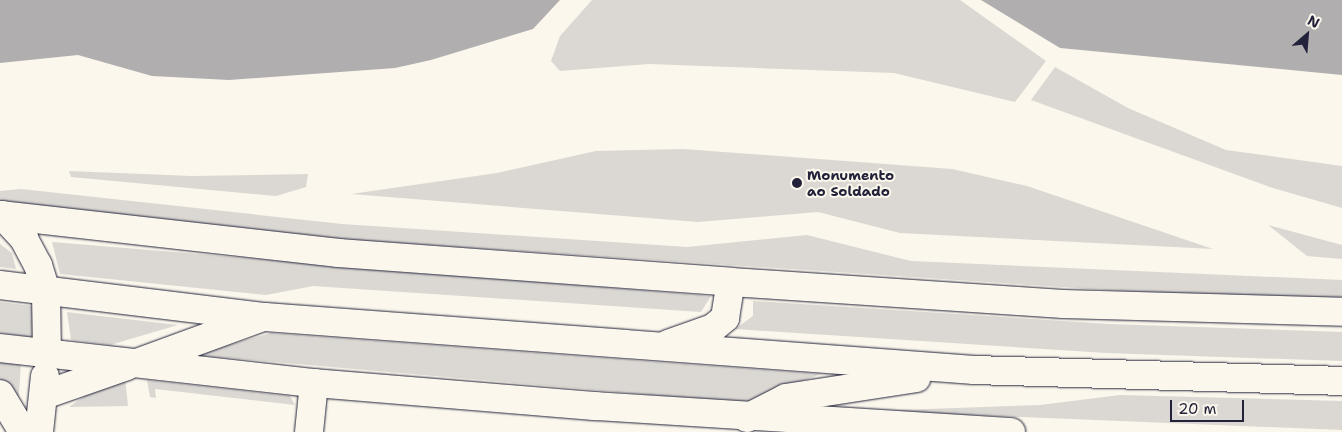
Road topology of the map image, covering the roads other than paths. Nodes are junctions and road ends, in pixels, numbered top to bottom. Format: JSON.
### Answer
{"nodes":[{"id":1,"x":1,"y":215,"type":"edge"},
{"id":2,"x":731,"y":282,"type":"junction"},
{"id":3,"x":0,"y":285,"type":"edge"},
{"id":4,"x":46,"y":291,"type":"junction"},
{"id":5,"x":1342,"y":312,"type":"edge"},
{"id":6,"x":265,"y":317,"type":"junction"},
{"id":7,"x":660,"y":347,"type":"junction"},
{"id":8,"x":0,"y":348,"type":"edge"},
{"id":9,"x":47,"y":353,"type":"junction"},
{"id":10,"x":137,"y":363,"type":"junction"},
{"id":11,"x":974,"y":370,"type":"junction"},
{"id":12,"x":1342,"y":381,"type":"edge"},
{"id":13,"x":314,"y":383,"type":"junction"},
{"id":14,"x":0,"y":394,"type":"edge"},
{"id":15,"x":44,"y":395,"type":"junction"},
{"id":16,"x":740,"y":425,"type":"edge"},
{"id":17,"x":964,"y":431,"type":"edge"},
{"id":18,"x":23,"y":432,"type":"edge"},
{"id":19,"x":39,"y":432,"type":"edge"},
{"id":20,"x":309,"y":432,"type":"edge"},
{"id":21,"x":1011,"y":432,"type":"edge"}],
"edges":[{"from":1,"to":2,"type":"main road"},
{"from":1,"to":4,"type":"main road"},
{"from":2,"to":5,"type":"main road"},
{"from":2,"to":7,"type":"main road"},
{"from":3,"to":4,"type":"main road"},
{"from":4,"to":6,"type":"main road"},
{"from":4,"to":9,"type":"main road"},
{"from":6,"to":7,"type":"main road"},
{"from":6,"to":10,"type":"main road"},
{"from":7,"to":11,"type":"main road"},
{"from":8,"to":9,"type":"main road"},
{"from":9,"to":10,"type":"main road"},
{"from":9,"to":15,"type":"main road"},
{"from":10,"to":13,"type":"main road"},
{"from":10,"to":15,"type":"main road"},
{"from":11,"to":12,"type":"main road"},
{"from":11,"to":16,"type":"main road"},
{"from":13,"to":16,"type":"main road"},
{"from":13,"to":20,"type":"main road"},
{"from":14,"to":18,"type":"main road"},
{"from":15,"to":19,"type":"main road"},
{"from":16,"to":17,"type":"main road"},
{"from":17,"to":21,"type":"main road"}]}
